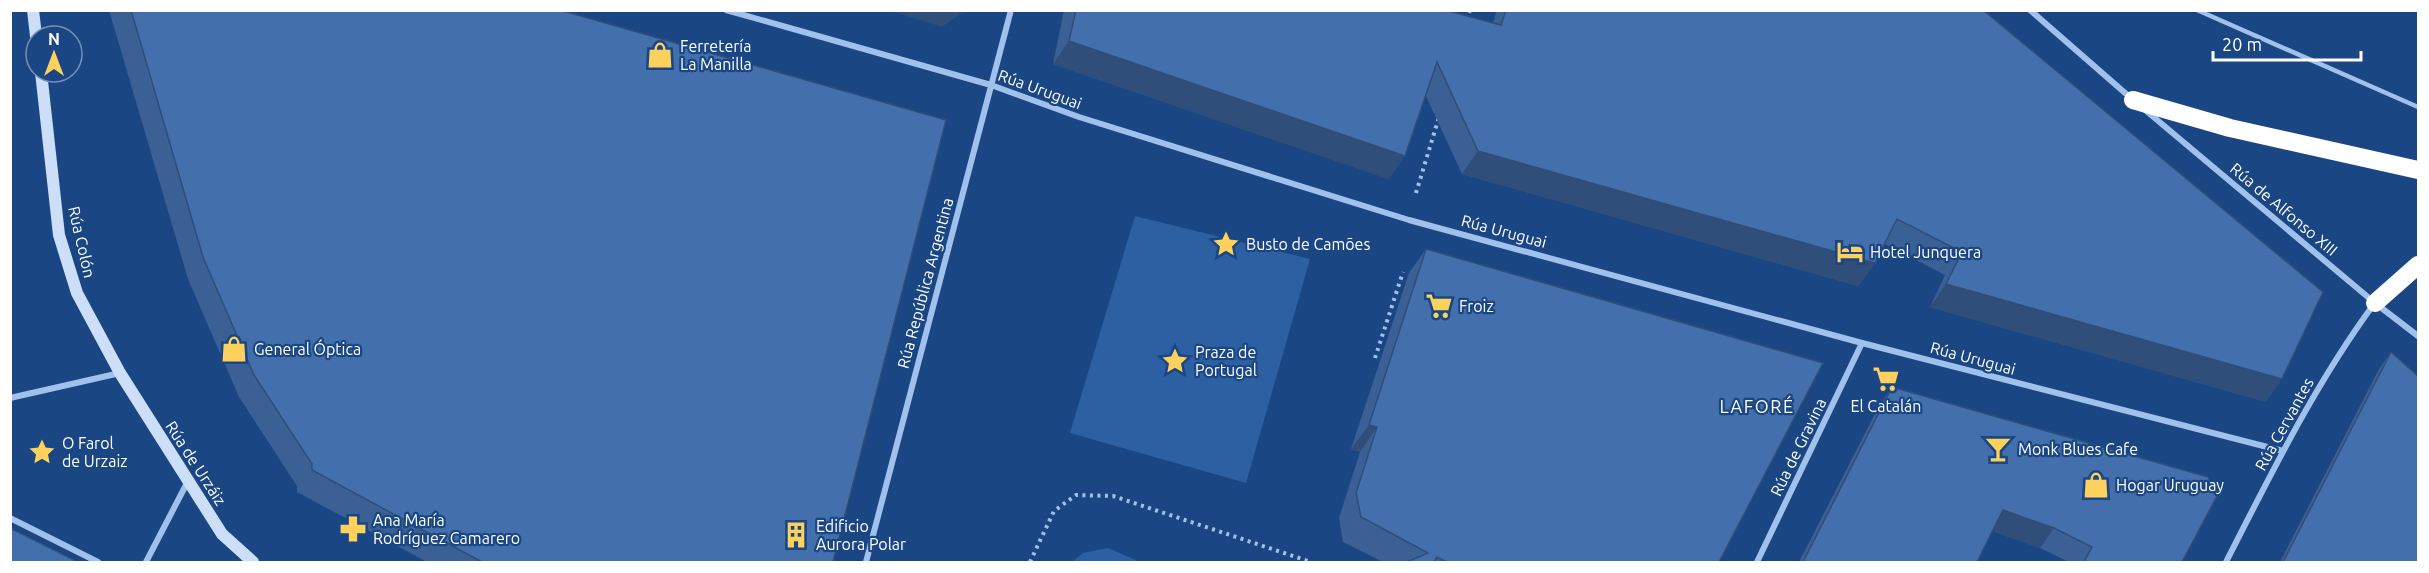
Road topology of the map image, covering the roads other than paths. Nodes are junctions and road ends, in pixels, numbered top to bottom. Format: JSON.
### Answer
{"nodes":[{"id":1,"x":726,"y":10,"type":"edge"},
{"id":2,"x":1011,"y":10,"type":"edge"},
{"id":3,"x":2030,"y":10,"type":"edge"},
{"id":4,"x":2197,"y":10,"type":"edge"},
{"id":5,"x":41,"y":84,"type":"edge"},
{"id":6,"x":991,"y":85,"type":"junction"},
{"id":7,"x":2133,"y":100,"type":"junction"},
{"id":8,"x":2418,"y":107,"type":"edge"},
{"id":9,"x":2418,"y":170,"type":"edge"},
{"id":10,"x":2418,"y":265,"type":"edge"},
{"id":11,"x":2375,"y":303,"type":"junction"},
{"id":12,"x":2418,"y":336,"type":"edge"},
{"id":13,"x":1862,"y":343,"type":"junction"},
{"id":14,"x":120,"y":373,"type":"junction"},
{"id":15,"x":10,"y":398,"type":"edge"},
{"id":16,"x":2283,"y":451,"type":"junction"},
{"id":17,"x":188,"y":481,"type":"junction"},
{"id":18,"x":10,"y":518,"type":"edge"},
{"id":19,"x":98,"y":562,"type":"edge"},
{"id":20,"x":146,"y":562,"type":"edge"},
{"id":21,"x":253,"y":562,"type":"edge"},
{"id":22,"x":866,"y":562,"type":"edge"},
{"id":23,"x":1757,"y":562,"type":"edge"},
{"id":24,"x":2226,"y":562,"type":"edge"}],
"edges":[{"from":1,"to":6,"type":"street","name":"Rúa Uruguai"},
{"from":2,"to":6,"type":"street","name":"Rúa República Argentina"},
{"from":3,"to":7,"type":"street","name":"Rúa de Alfonso XIII"},
{"from":4,"to":8,"type":"lane"},
{"from":5,"to":14,"type":"main road","name":"Rúa Colón"},
{"from":6,"to":13,"type":"street","name":"Rúa Uruguai"},
{"from":6,"to":22,"type":"street","name":"Rúa República Argentina"},
{"from":7,"to":9,"type":"highway"},
{"from":7,"to":11,"type":"street","name":"Rúa de Alfonso XIII"},
{"from":10,"to":11,"type":"highway"},
{"from":11,"to":12,"type":"street","name":"Rúa de Alfonso XIII"},
{"from":11,"to":16,"type":"street","name":"Rúa Cervantes"},
{"from":13,"to":16,"type":"street","name":"Rúa Uruguai"},
{"from":13,"to":23,"type":"street","name":"Rúa de Gravina"},
{"from":14,"to":15,"type":"street"},
{"from":14,"to":17,"type":"main road","name":"Rúa de Urzáiz"},
{"from":16,"to":24,"type":"street","name":"Rúa Cervantes"},
{"from":17,"to":20,"type":"street"},
{"from":17,"to":21,"type":"main road","name":"Rúa de Urzáiz"},
{"from":18,"to":19,"type":"street"}]}
